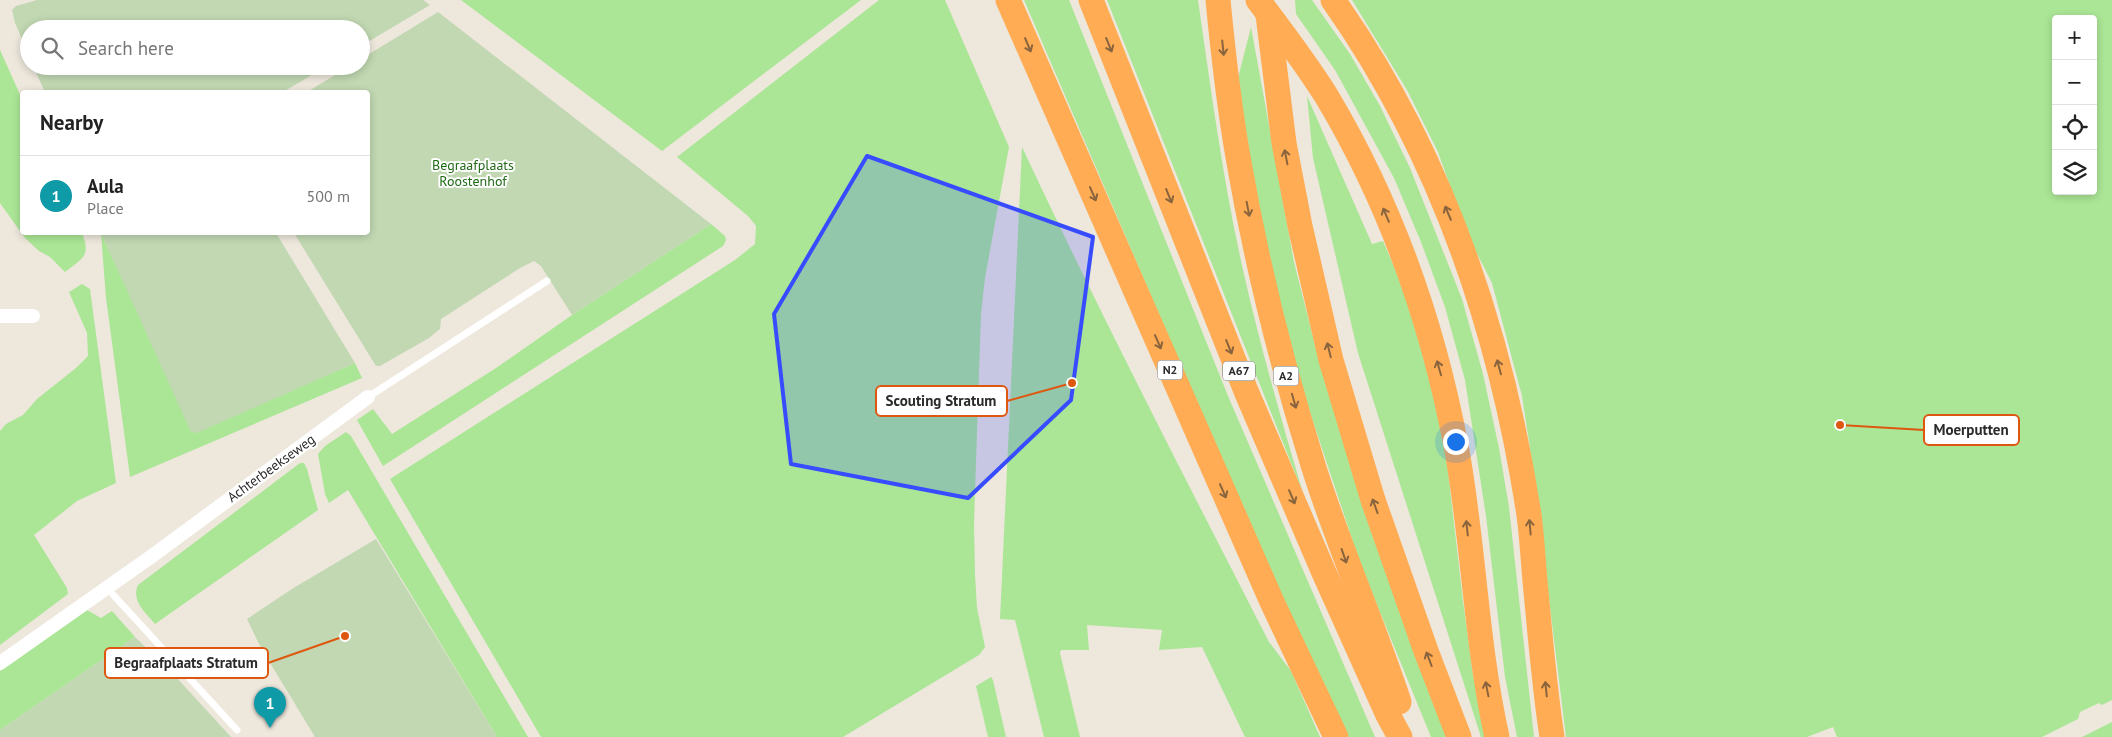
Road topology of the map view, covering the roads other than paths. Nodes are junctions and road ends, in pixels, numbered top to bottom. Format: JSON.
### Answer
{"nodes":[{"id":1,"x":1008,"y":0,"type":"edge"},
{"id":2,"x":1091,"y":0,"type":"edge"},
{"id":3,"x":1218,"y":0,"type":"edge"},
{"id":4,"x":1258,"y":0,"type":"edge"},
{"id":5,"x":1266,"y":0,"type":"edge"},
{"id":6,"x":1333,"y":0,"type":"edge"},
{"id":7,"x":547,"y":281,"type":"dead end"},
{"id":8,"x":0,"y":316,"type":"edge"},
{"id":9,"x":33,"y":316,"type":"dead end"},
{"id":10,"x":368,"y":397,"type":"joint"},
{"id":11,"x":107,"y":588,"type":"junction"},
{"id":12,"x":0,"y":663,"type":"edge"},
{"id":13,"x":237,"y":730,"type":"dead end"},
{"id":14,"x":1336,"y":737,"type":"edge"},
{"id":15,"x":1400,"y":737,"type":"edge"},
{"id":16,"x":1411,"y":737,"type":"edge"},
{"id":17,"x":1459,"y":737,"type":"edge"},
{"id":18,"x":1497,"y":737,"type":"edge"},
{"id":19,"x":1552,"y":737,"type":"edge"}],
"edges":[{"from":1,"to":14,"type":"highway","number":"N2","one_way":true},
{"from":2,"to":15,"type":"highway","number":"A67","one_way":true},
{"from":3,"to":16,"type":"highway","number":"A2","one_way":true},
{"from":18,"to":4,"type":"highway","one_way":true},
{"from":17,"to":5,"type":"highway","one_way":true},
{"from":19,"to":6,"type":"highway","one_way":true},
{"from":7,"to":10,"type":"lane","name":"Achterbeekseweg"},
{"from":8,"to":9,"type":"street"},
{"from":10,"to":11,"type":"street","name":"Achterbeekseweg"},
{"from":11,"to":12,"type":"street","name":"Achterbeekseweg"},
{"from":11,"to":13,"type":"lane"}]}
